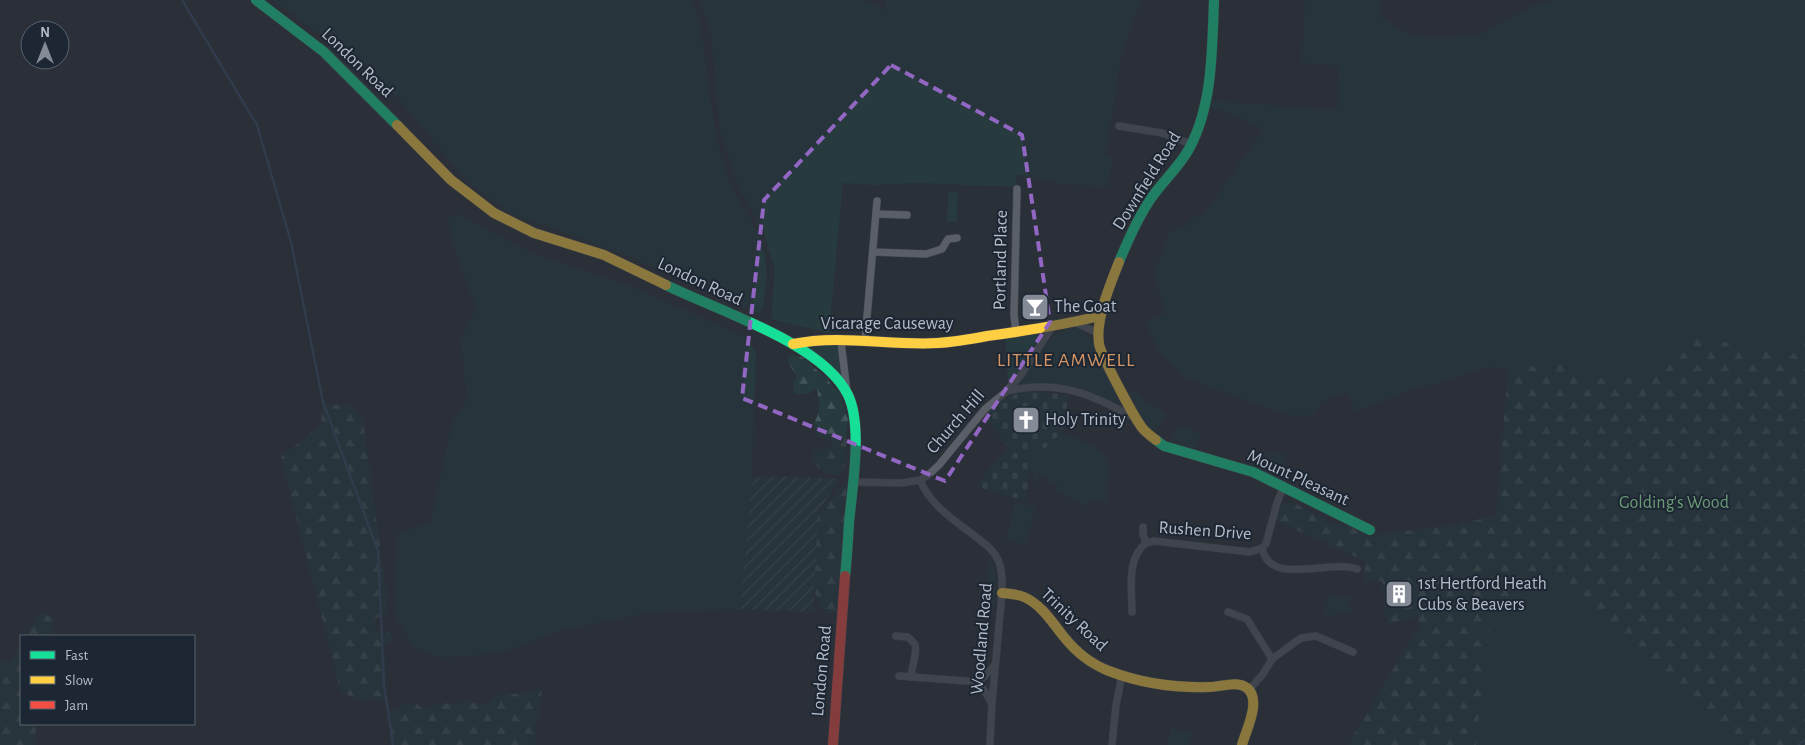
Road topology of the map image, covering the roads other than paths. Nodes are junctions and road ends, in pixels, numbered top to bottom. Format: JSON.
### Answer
{"nodes":[{"id":1,"x":256,"y":0,"type":"edge"},
{"id":2,"x":1214,"y":0,"type":"edge"},
{"id":3,"x":1119,"y":126,"type":"dead end"},
{"id":4,"x":1191,"y":144,"type":"junction"},
{"id":5,"x":1017,"y":189,"type":"dead end"},
{"id":6,"x":876,"y":201,"type":"dead end"},
{"id":7,"x":876,"y":214,"type":"junction"},
{"id":8,"x":907,"y":215,"type":"dead end"},
{"id":9,"x":957,"y":238,"type":"dead end"},
{"id":10,"x":872,"y":252,"type":"junction"},
{"id":11,"x":1100,"y":316,"type":"junction"},
{"id":12,"x":1076,"y":323,"type":"junction"},
{"id":13,"x":1052,"y":327,"type":"junction"},
{"id":14,"x":1016,"y":332,"type":"junction"},
{"id":15,"x":1098,"y":333,"type":"junction"},
{"id":16,"x":865,"y":340,"type":"junction"},
{"id":17,"x":841,"y":342,"type":"junction"},
{"id":18,"x":793,"y":344,"type":"junction"},
{"id":19,"x":1007,"y":391,"type":"junction"},
{"id":20,"x":847,"y":392,"type":"junction"},
{"id":21,"x":1135,"y":418,"type":"junction"},
{"id":22,"x":920,"y":480,"type":"junction"},
{"id":23,"x":852,"y":482,"type":"junction"},
{"id":24,"x":1284,"y":488,"type":"junction"},
{"id":25,"x":1143,"y":527,"type":"dead end"},
{"id":26,"x":1370,"y":530,"type":"dead end"},
{"id":27,"x":1146,"y":543,"type":"junction"},
{"id":28,"x":1262,"y":548,"type":"junction"},
{"id":29,"x":1357,"y":569,"type":"dead end"},
{"id":30,"x":1002,"y":593,"type":"junction"},
{"id":31,"x":1132,"y":612,"type":"dead end"},
{"id":32,"x":1228,"y":612,"type":"dead end"},
{"id":33,"x":896,"y":636,"type":"dead end"},
{"id":34,"x":1353,"y":652,"type":"dead end"},
{"id":35,"x":1272,"y":659,"type":"junction"},
{"id":36,"x":995,"y":665,"type":"junction"},
{"id":37,"x":1122,"y":675,"type":"junction"},
{"id":38,"x":899,"y":676,"type":"dead end"},
{"id":39,"x":911,"y":677,"type":"junction"},
{"id":40,"x":980,"y":682,"type":"junction"},
{"id":41,"x":1250,"y":690,"type":"junction"},
{"id":42,"x":992,"y":702,"type":"junction"},
{"id":43,"x":833,"y":745,"type":"edge"},
{"id":44,"x":990,"y":745,"type":"edge"},
{"id":45,"x":1112,"y":745,"type":"edge"},
{"id":46,"x":1242,"y":745,"type":"edge"}],
"edges":[{"from":1,"to":18,"type":"street","name":"London Road"},
{"from":2,"to":4,"type":"street","name":"Downfield Road"},
{"from":3,"to":4,"type":"street"},
{"from":4,"to":11,"type":"street","name":"Downfield Road"},
{"from":5,"to":14,"type":"street","name":"Portland Place"},
{"from":6,"to":7,"type":"street"},
{"from":7,"to":8,"type":"street"},
{"from":7,"to":10,"type":"street"},
{"from":9,"to":10,"type":"street"},
{"from":10,"to":16,"type":"street"},
{"from":11,"to":12,"type":"street","name":"Vicarage Causeway"},
{"from":11,"to":15,"type":"street","name":"Downfield Road"},
{"from":12,"to":13,"type":"street","name":"Vicarage Causeway"},
{"from":12,"to":15,"type":"street"},
{"from":13,"to":14,"type":"street","name":"Vicarage Causeway"},
{"from":13,"to":19,"type":"street","name":"Church Hill"},
{"from":14,"to":16,"type":"street","name":"Vicarage Causeway"},
{"from":15,"to":21,"type":"street","name":"Mount Pleasant"},
{"from":16,"to":17,"type":"street","name":"Vicarage Causeway"},
{"from":17,"to":18,"type":"street","name":"Vicarage Causeway"},
{"from":17,"to":20,"type":"street"},
{"from":18,"to":20,"type":"street","name":"London Road"},
{"from":19,"to":21,"type":"street","name":"Mount Pleasant"},
{"from":19,"to":22,"type":"street","name":"Church Hill"},
{"from":20,"to":23,"type":"street","name":"London Road"},
{"from":21,"to":24,"type":"street","name":"Mount Pleasant"},
{"from":22,"to":23,"type":"street"},
{"from":22,"to":30,"type":"street","name":"Woodland Road"},
{"from":23,"to":43,"type":"street","name":"London Road"},
{"from":24,"to":26,"type":"street","name":"Mount Pleasant"},
{"from":24,"to":28,"type":"street","name":"Rushen Drive"},
{"from":25,"to":27,"type":"street","name":"Rushen Drive"},
{"from":27,"to":28,"type":"street","name":"Rushen Drive"},
{"from":27,"to":31,"type":"street","name":"Rushen Drive"},
{"from":28,"to":29,"type":"street","name":"Rushen Drive"},
{"from":30,"to":36,"type":"street","name":"Woodland Road"},
{"from":30,"to":37,"type":"street","name":"Trinity Road"},
{"from":32,"to":35,"type":"street"},
{"from":33,"to":39,"type":"street"},
{"from":34,"to":35,"type":"street"},
{"from":35,"to":41,"type":"street"},
{"from":36,"to":40,"type":"street"},
{"from":36,"to":42,"type":"street","name":"Woodland Road"},
{"from":37,"to":41,"type":"street","name":"Trinity Road"},
{"from":37,"to":45,"type":"street"},
{"from":38,"to":39,"type":"street"},
{"from":39,"to":40,"type":"street"},
{"from":40,"to":42,"type":"street"},
{"from":41,"to":46,"type":"street"},
{"from":42,"to":44,"type":"street","name":"Woodland Road"}]}
